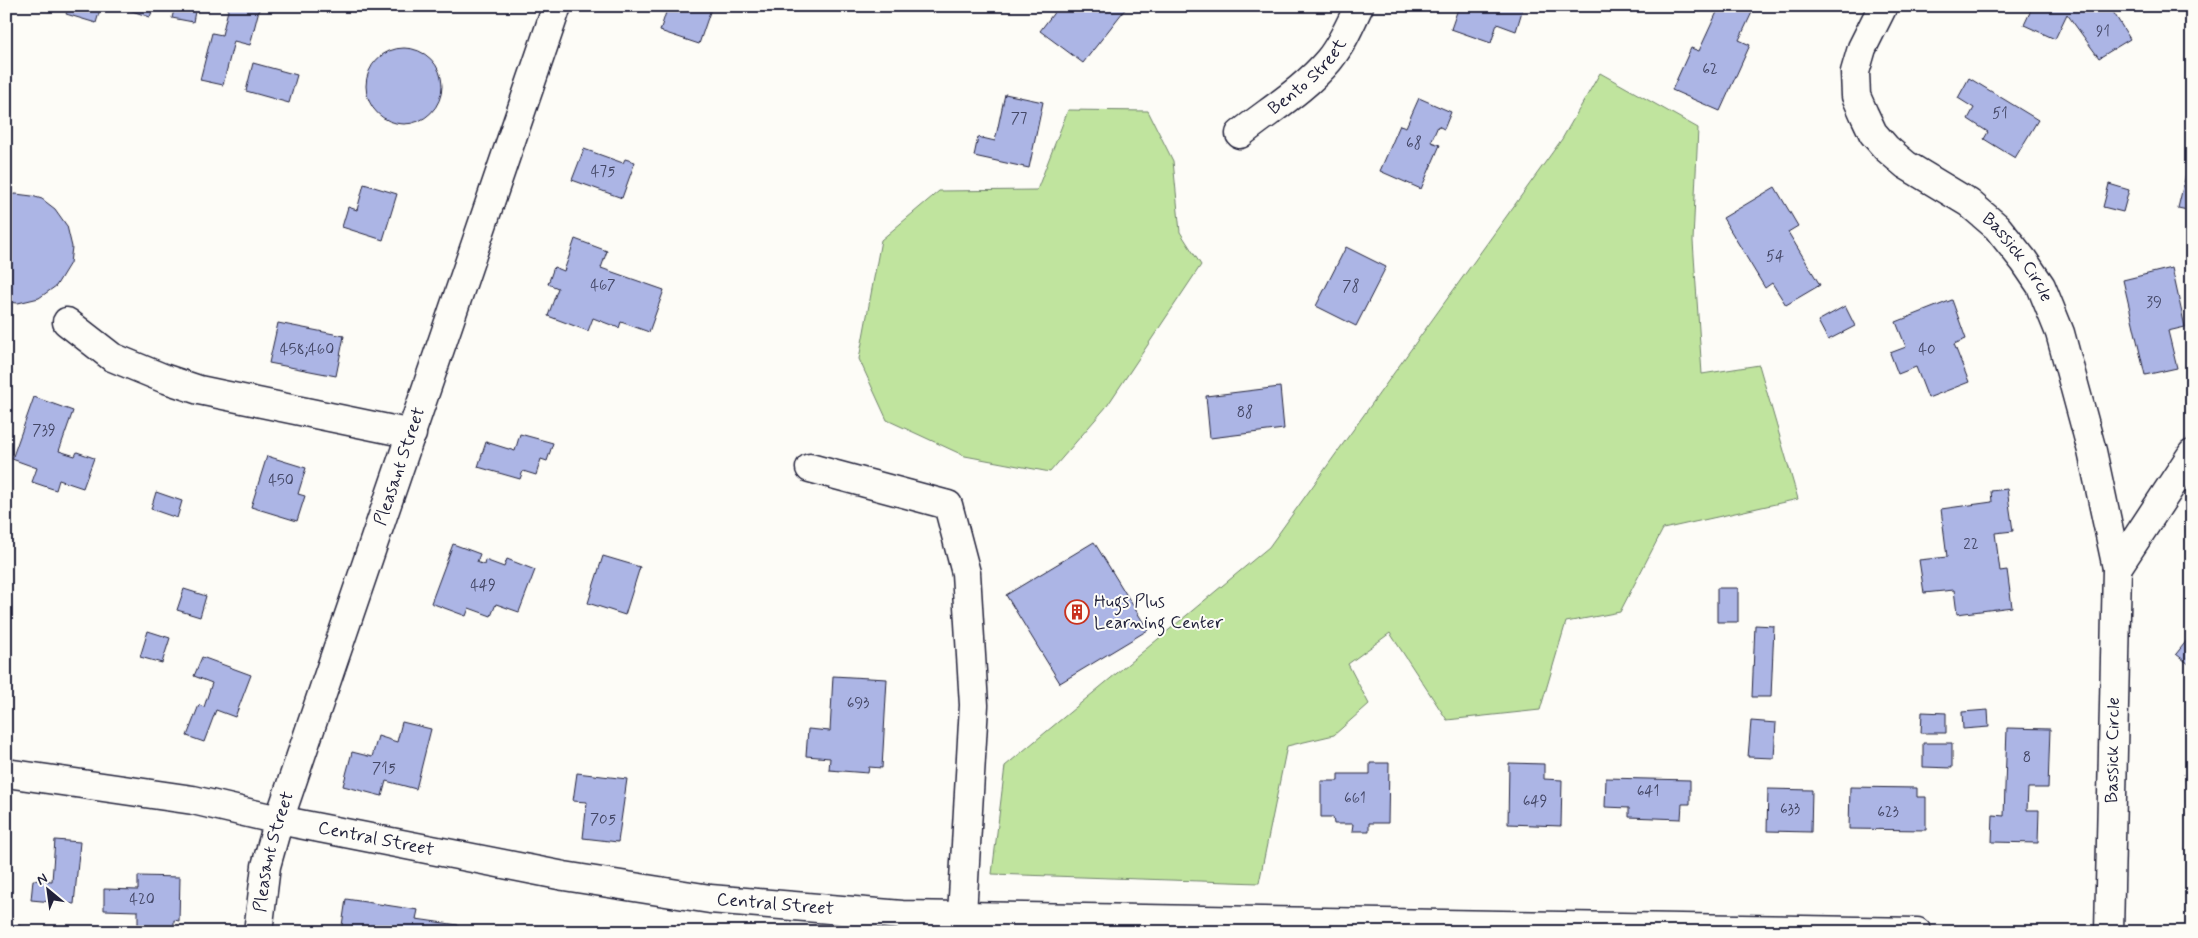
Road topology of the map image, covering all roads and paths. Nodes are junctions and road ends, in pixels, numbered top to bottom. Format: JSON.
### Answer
{"nodes":[{"id":1,"x":557,"y":6,"type":"edge"},
{"id":2,"x":1359,"y":6,"type":"edge"},
{"id":3,"x":1883,"y":6,"type":"edge"},
{"id":4,"x":1240,"y":134,"type":"dead end"},
{"id":5,"x":67,"y":322,"type":"dead end"},
{"id":6,"x":412,"y":434,"type":"junction"},
{"id":7,"x":2192,"y":454,"type":"edge"},
{"id":8,"x":810,"y":468,"type":"dead end"},
{"id":9,"x":2116,"y":568,"type":"junction"},
{"id":10,"x":6,"y":772,"type":"edge"},
{"id":11,"x":278,"y":820,"type":"junction"},
{"id":12,"x":962,"y":915,"type":"junction"},
{"id":13,"x":1855,"y":931,"type":"edge"},
{"id":14,"x":258,"y":932,"type":"edge"},
{"id":15,"x":1917,"y":932,"type":"edge"},
{"id":16,"x":2109,"y":932,"type":"edge"}],
"edges":[{"from":1,"to":6,"type":"main road","name":"Pleasant Street"},
{"from":2,"to":4,"type":"main road","name":"Bento Street"},
{"from":3,"to":9,"type":"main road","name":"Bassick Circle"},
{"from":5,"to":6,"type":"main road"},
{"from":6,"to":11,"type":"main road","name":"Pleasant Street"},
{"from":7,"to":9,"type":"main road"},
{"from":8,"to":12,"type":"main road"},
{"from":9,"to":16,"type":"main road","name":"Bassick Circle"},
{"from":10,"to":11,"type":"main road","name":"Central Street"},
{"from":11,"to":12,"type":"main road","name":"Central Street"},
{"from":11,"to":14,"type":"main road","name":"Pleasant Street"},
{"from":12,"to":13,"type":"main road","name":"Central Street"},
{"from":13,"to":15,"type":"main road","name":"Central Street"}]}
